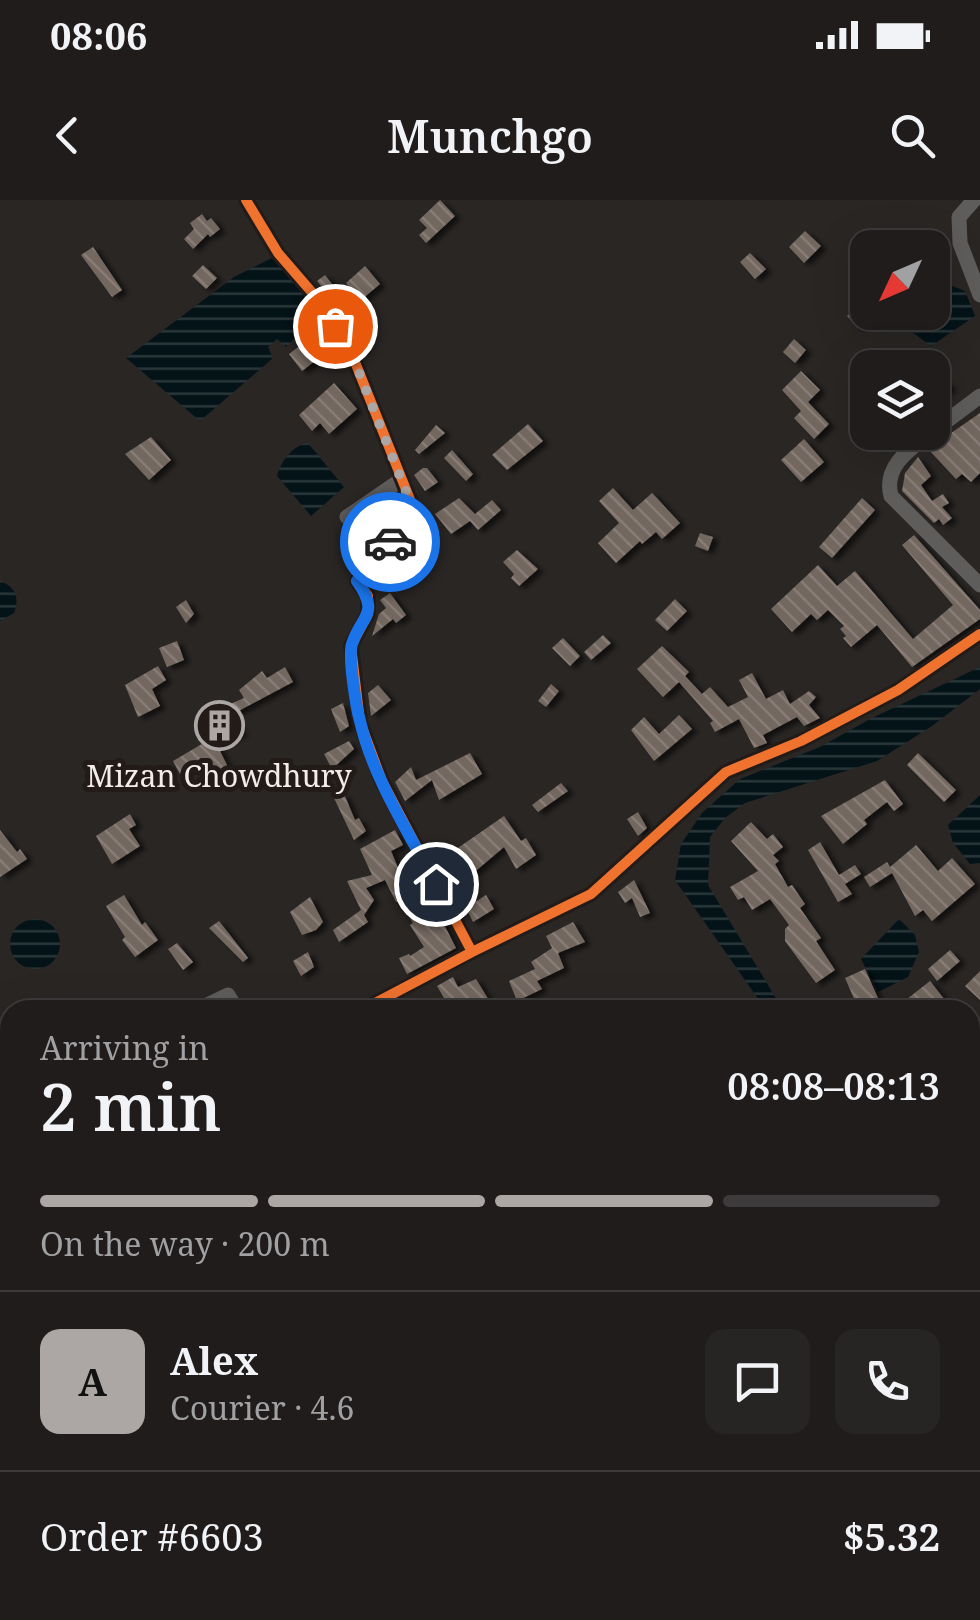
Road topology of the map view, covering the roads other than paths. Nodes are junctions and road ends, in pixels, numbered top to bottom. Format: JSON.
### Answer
{"nodes":[{"id":1,"x":246,"y":200,"type":"edge"},
{"id":2,"x":974,"y":200,"type":"edge"},
{"id":3,"x":980,"y":295,"type":"edge"},
{"id":4,"x":980,"y":396,"type":"edge"},
{"id":5,"x":950,"y":418,"type":"edge"},
{"id":6,"x":912,"y":450,"type":"edge"},
{"id":7,"x":401,"y":480,"type":"junction"},
{"id":8,"x":347,"y":517,"type":"dead end"},
{"id":9,"x":980,"y":585,"type":"edge"},
{"id":10,"x":980,"y":634,"type":"edge"},
{"id":11,"x":472,"y":952,"type":"junction"},
{"id":12,"x":381,"y":1000,"type":"edge"}],
"edges":[{"from":1,"to":7,"type":"street"},
{"from":2,"to":3,"type":"street"},
{"from":4,"to":5,"type":"street"},
{"from":6,"to":9,"type":"street"},
{"from":7,"to":8,"type":"street"},
{"from":7,"to":11,"type":"street"},
{"from":10,"to":11,"type":"street"},
{"from":11,"to":12,"type":"street"}]}
